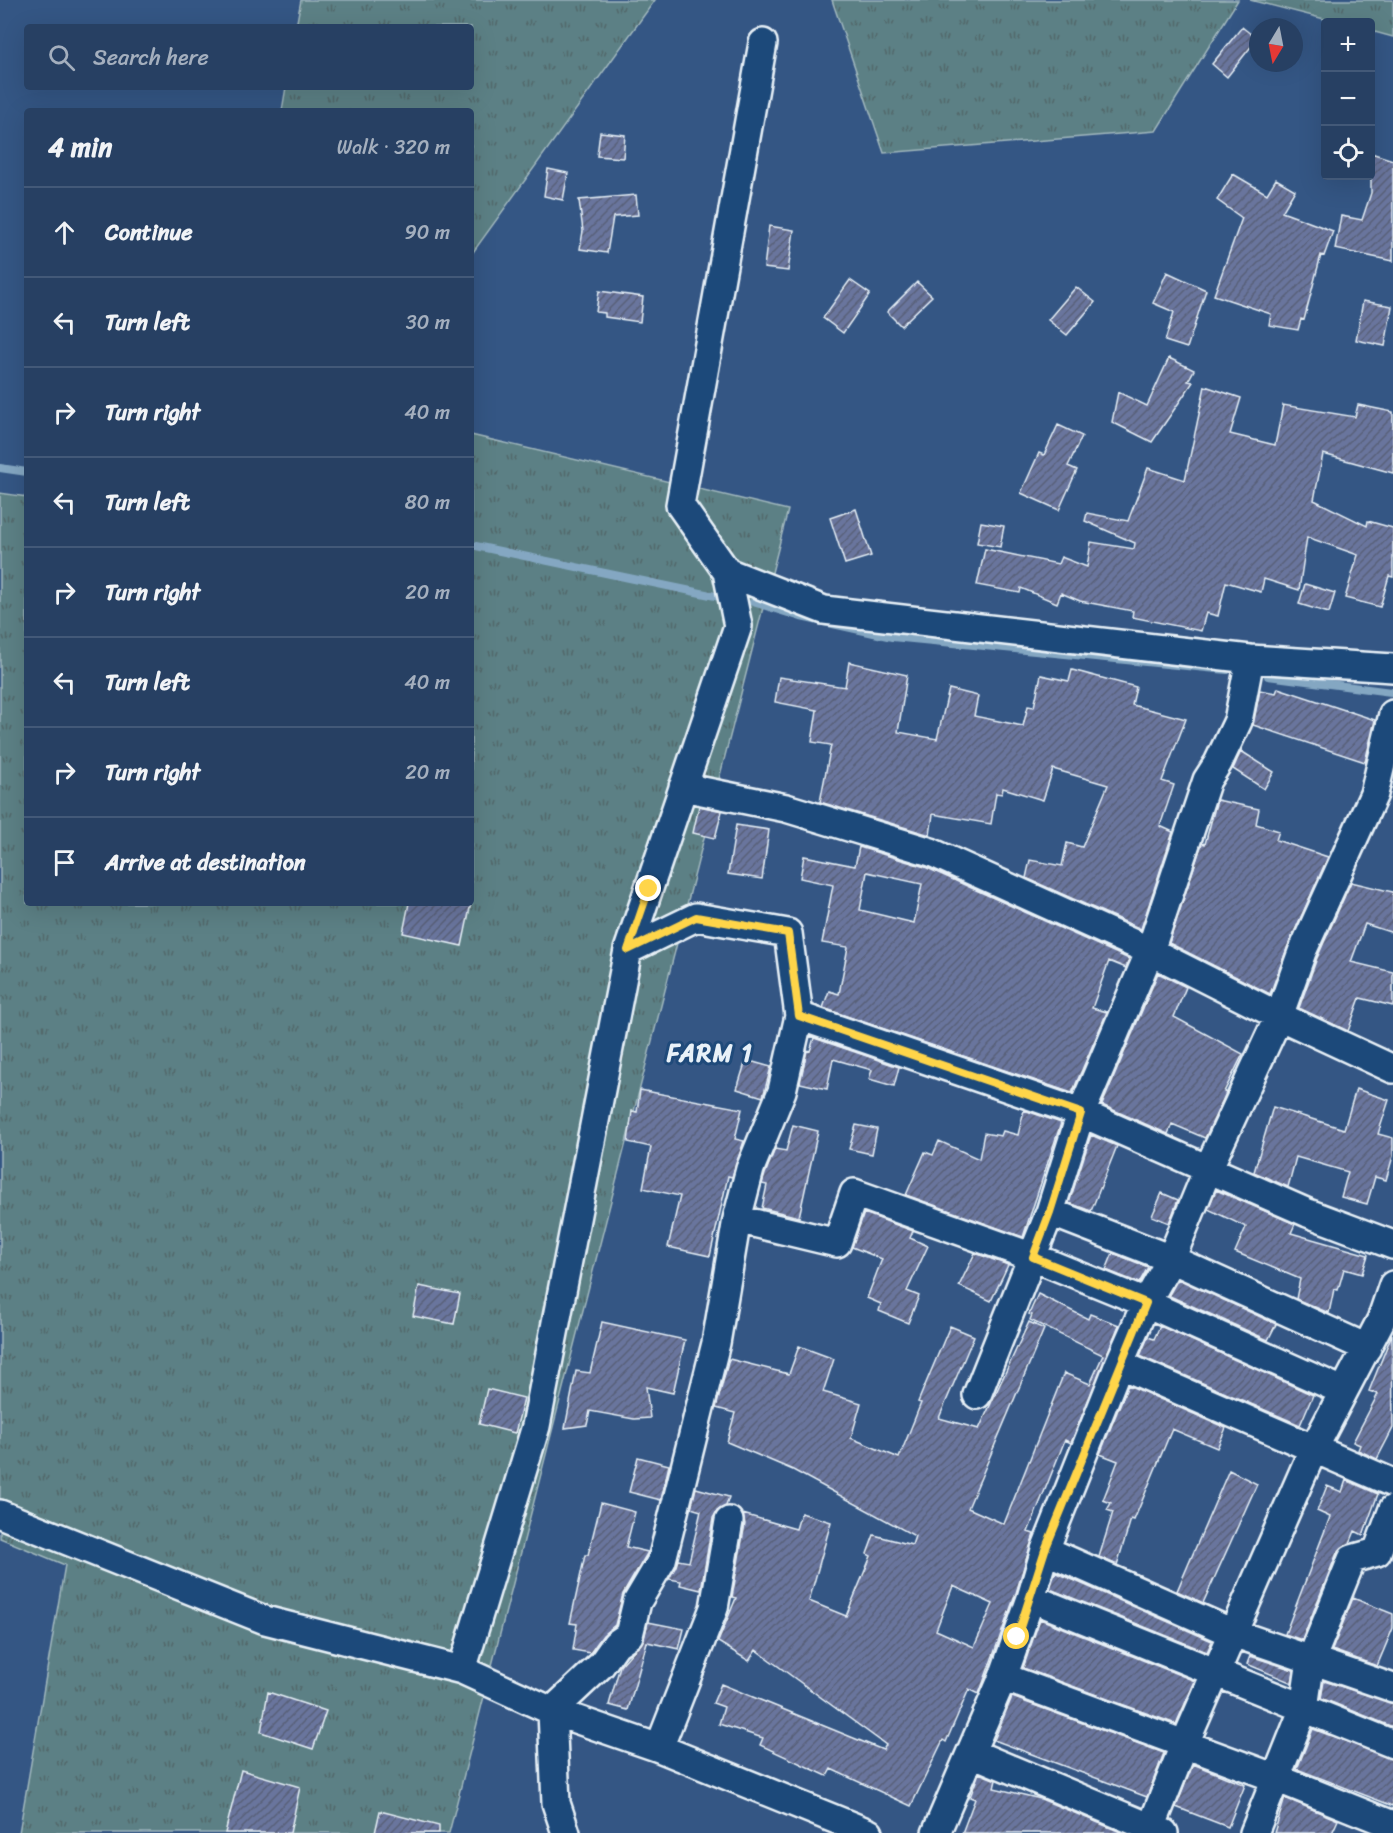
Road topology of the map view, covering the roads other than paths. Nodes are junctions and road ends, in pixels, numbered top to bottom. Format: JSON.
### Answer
{"nodes":[{"id":1,"x":764,"y":43,"type":"dead end"},
{"id":2,"x":727,"y":572,"type":"junction"},
{"id":3,"x":1250,"y":659,"type":"junction"},
{"id":4,"x":1393,"y":668,"type":"edge"},
{"id":5,"x":1393,"y":714,"type":"edge"},
{"id":6,"x":683,"y":787,"type":"junction"},
{"id":7,"x":1383,"y":797,"type":"edge"},
{"id":8,"x":628,"y":950,"type":"junction"},
{"id":9,"x":1150,"y":951,"type":"junction"},
{"id":10,"x":799,"y":1016,"type":"junction"},
{"id":11,"x":1279,"y":1016,"type":"junction"},
{"id":12,"x":1393,"y":1069,"type":"edge"},
{"id":13,"x":1081,"y":1113,"type":"junction"},
{"id":14,"x":1208,"y":1169,"type":"junction"},
{"id":15,"x":1050,"y":1212,"type":"junction"},
{"id":16,"x":737,"y":1219,"type":"junction"},
{"id":17,"x":1393,"y":1245,"type":"edge"},
{"id":18,"x":1033,"y":1257,"type":"junction"},
{"id":19,"x":1171,"y":1259,"type":"junction"},
{"id":20,"x":1393,"y":1285,"type":"edge"},
{"id":21,"x":1146,"y":1303,"type":"junction"},
{"id":22,"x":1387,"y":1322,"type":"edge"},
{"id":23,"x":1367,"y":1348,"type":"junction"},
{"id":24,"x":1119,"y":1364,"type":"junction"},
{"id":25,"x":1342,"y":1390,"type":"junction"},
{"id":26,"x":977,"y":1395,"type":"dead end"},
{"id":27,"x":1313,"y":1450,"type":"junction"},
{"id":28,"x":1393,"y":1483,"type":"edge"},
{"id":29,"x":1393,"y":1509,"type":"edge"},
{"id":30,"x":0,"y":1514,"type":"edge"},
{"id":31,"x":729,"y":1521,"type":"dead end"},
{"id":32,"x":1385,"y":1549,"type":"edge"},
{"id":33,"x":1045,"y":1550,"type":"junction"},
{"id":34,"x":1031,"y":1598,"type":"junction"},
{"id":35,"x":1233,"y":1633,"type":"junction"},
{"id":36,"x":1311,"y":1660,"type":"junction"},
{"id":37,"x":462,"y":1670,"type":"junction"},
{"id":38,"x":1216,"y":1672,"type":"junction"},
{"id":39,"x":1003,"y":1677,"type":"junction"},
{"id":40,"x":1393,"y":1688,"type":"edge"},
{"id":41,"x":1304,"y":1708,"type":"junction"},
{"id":42,"x":552,"y":1711,"type":"junction"},
{"id":43,"x":1185,"y":1743,"type":"junction"},
{"id":44,"x":1393,"y":1744,"type":"edge"},
{"id":45,"x":659,"y":1748,"type":"junction"},
{"id":46,"x":972,"y":1753,"type":"junction"},
{"id":47,"x":1276,"y":1778,"type":"junction"},
{"id":48,"x":1393,"y":1825,"type":"edge"},
{"id":49,"x":1155,"y":1831,"type":"edge"},
{"id":50,"x":566,"y":1833,"type":"edge"},
{"id":51,"x":869,"y":1833,"type":"edge"},
{"id":52,"x":936,"y":1833,"type":"edge"},
{"id":53,"x":1254,"y":1833,"type":"edge"}],
"edges":[{"from":1,"to":2,"type":"street"},
{"from":2,"to":3,"type":"street"},
{"from":2,"to":6,"type":"street"},
{"from":3,"to":4,"type":"street"},
{"from":3,"to":9,"type":"street"},
{"from":5,"to":7,"type":"street"},
{"from":6,"to":8,"type":"street"},
{"from":6,"to":9,"type":"street"},
{"from":7,"to":11,"type":"street"},
{"from":8,"to":10,"type":"street"},
{"from":8,"to":37,"type":"street"},
{"from":9,"to":11,"type":"street"},
{"from":9,"to":13,"type":"street"},
{"from":10,"to":13,"type":"street"},
{"from":10,"to":16,"type":"street"},
{"from":11,"to":12,"type":"street"},
{"from":11,"to":14,"type":"street"},
{"from":13,"to":14,"type":"street"},
{"from":13,"to":15,"type":"street"},
{"from":14,"to":17,"type":"street"},
{"from":14,"to":19,"type":"street"},
{"from":15,"to":18,"type":"street"},
{"from":15,"to":19,"type":"street"},
{"from":16,"to":18,"type":"street"},
{"from":16,"to":42,"type":"street"},
{"from":18,"to":21,"type":"street"},
{"from":18,"to":26,"type":"street"},
{"from":19,"to":21,"type":"street"},
{"from":19,"to":23,"type":"street"},
{"from":20,"to":22,"type":"street"},
{"from":21,"to":24,"type":"street"},
{"from":21,"to":25,"type":"street"},
{"from":22,"to":23,"type":"street"},
{"from":23,"to":25,"type":"street"},
{"from":24,"to":27,"type":"street"},
{"from":24,"to":33,"type":"street"},
{"from":25,"to":27,"type":"street"},
{"from":27,"to":28,"type":"street"},
{"from":27,"to":35,"type":"street"},
{"from":29,"to":32,"type":"street"},
{"from":30,"to":37,"type":"street"},
{"from":31,"to":45,"type":"street"},
{"from":32,"to":36,"type":"street"},
{"from":33,"to":34,"type":"street"},
{"from":33,"to":35,"type":"street"},
{"from":34,"to":38,"type":"street"},
{"from":34,"to":39,"type":"street"},
{"from":35,"to":36,"type":"street"},
{"from":35,"to":38,"type":"street"},
{"from":36,"to":40,"type":"street"},
{"from":36,"to":41,"type":"street"},
{"from":37,"to":42,"type":"street"},
{"from":38,"to":41,"type":"street"},
{"from":38,"to":43,"type":"street"},
{"from":39,"to":43,"type":"street"},
{"from":39,"to":46,"type":"street"},
{"from":41,"to":44,"type":"street"},
{"from":41,"to":47,"type":"street"},
{"from":42,"to":45,"type":"street"},
{"from":42,"to":50,"type":"street"},
{"from":43,"to":47,"type":"street"},
{"from":43,"to":49,"type":"street"},
{"from":45,"to":51,"type":"street"},
{"from":46,"to":49,"type":"street"},
{"from":46,"to":52,"type":"street"},
{"from":47,"to":48,"type":"street"},
{"from":47,"to":53,"type":"street"}]}
